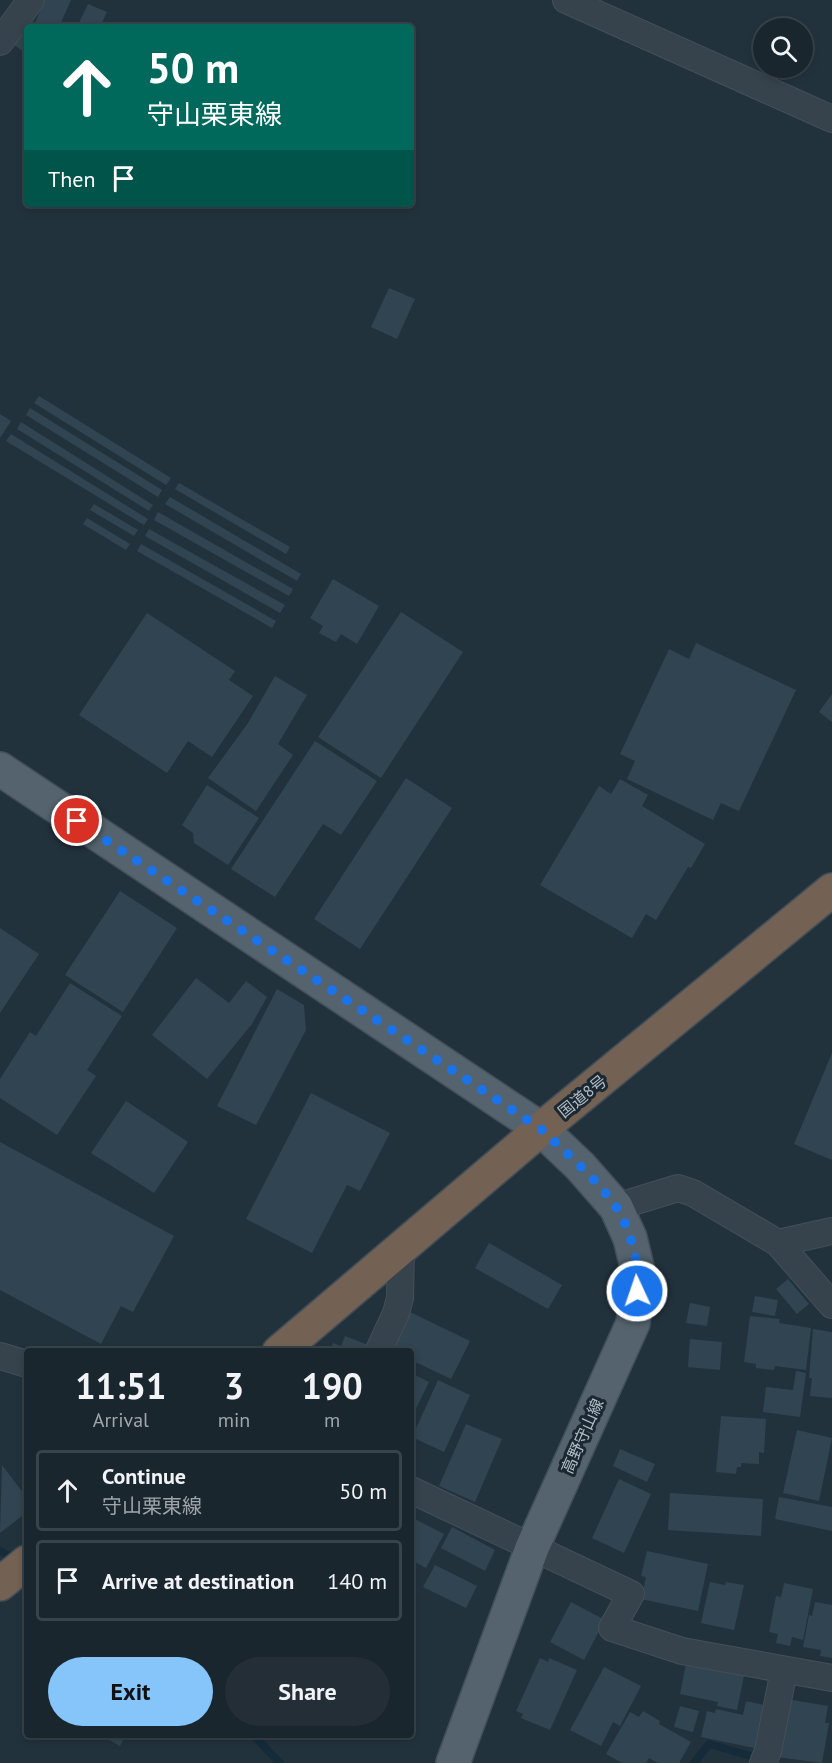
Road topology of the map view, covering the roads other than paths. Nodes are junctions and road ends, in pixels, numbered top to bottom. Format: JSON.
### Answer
{"nodes":[{"id":1,"x":31,"y":0,"type":"edge"},
{"id":2,"x":566,"y":0,"type":"edge"},
{"id":3,"x":0,"y":42,"type":"edge"},
{"id":4,"x":832,"y":119,"type":"edge"},
{"id":5,"x":0,"y":770,"type":"edge"},
{"id":6,"x":832,"y":890,"type":"edge"},
{"id":7,"x":541,"y":1129,"type":"junction"},
{"id":8,"x":616,"y":1207,"type":"junction"},
{"id":9,"x":832,"y":1231,"type":"edge"},
{"id":10,"x":778,"y":1244,"type":"junction"},
{"id":11,"x":401,"y":1250,"type":"junction"},
{"id":12,"x":832,"y":1305,"type":"edge"},
{"id":13,"x":284,"y":1348,"type":"edge"},
{"id":14,"x":380,"y":1348,"type":"edge"},
{"id":15,"x":0,"y":1356,"type":"edge"},
{"id":16,"x":24,"y":1363,"type":"edge"},
{"id":17,"x":414,"y":1491,"type":"edge"},
{"id":18,"x":532,"y":1548,"type":"junction"},
{"id":19,"x":784,"y":1670,"type":"junction"},
{"id":20,"x":832,"y":1678,"type":"edge"},
{"id":21,"x":766,"y":1757,"type":"edge"},
{"id":22,"x":453,"y":1763,"type":"edge"}],
"edges":[{"from":1,"to":3,"type":"street"},
{"from":2,"to":4,"type":"street"},
{"from":5,"to":7,"type":"main road","name":"高野守山線"},
{"from":6,"to":7,"type":"highway","name":"国道8号"},
{"from":7,"to":8,"type":"main road","name":"高野守山線"},
{"from":7,"to":11,"type":"highway","name":"国道8号"},
{"from":8,"to":10,"type":"street"},
{"from":8,"to":18,"type":"main road","name":"高野守山線"},
{"from":9,"to":10,"type":"street"},
{"from":10,"to":12,"type":"street"},
{"from":11,"to":13,"type":"highway","name":"国道8号"},
{"from":11,"to":14,"type":"street"},
{"from":15,"to":16,"type":"street"},
{"from":17,"to":18,"type":"street"},
{"from":18,"to":19,"type":"street"},
{"from":18,"to":22,"type":"main road","name":"高野守山線"},
{"from":19,"to":20,"type":"street"},
{"from":19,"to":21,"type":"street"}]}
